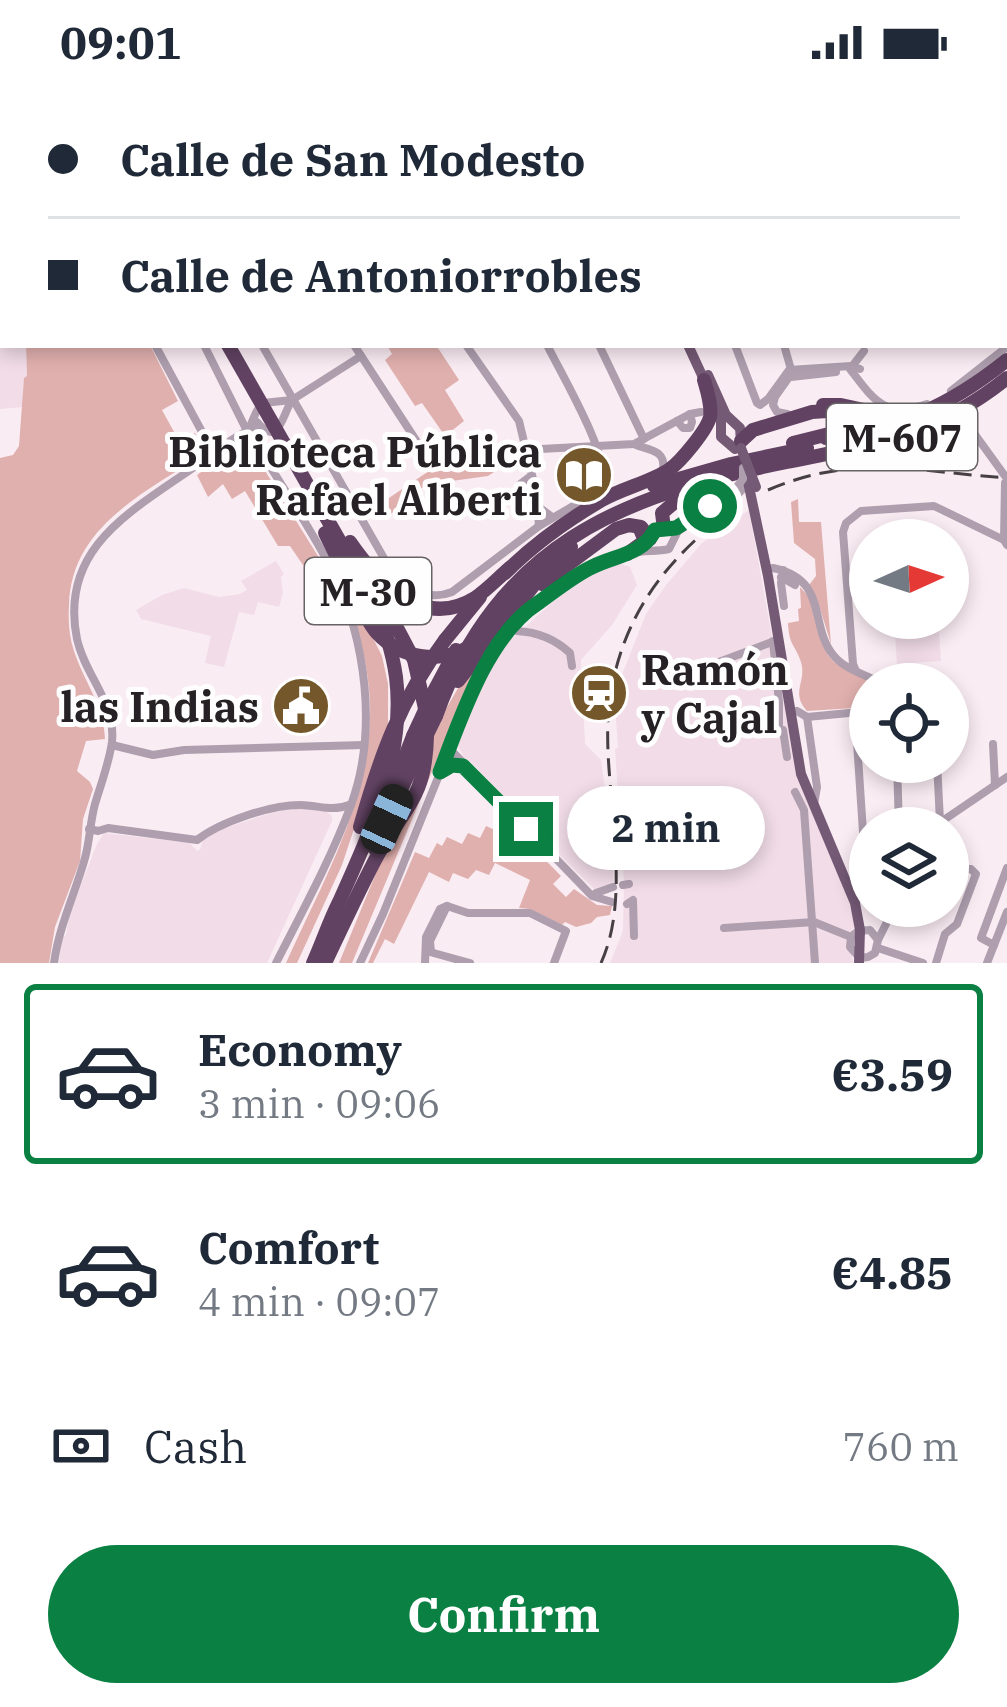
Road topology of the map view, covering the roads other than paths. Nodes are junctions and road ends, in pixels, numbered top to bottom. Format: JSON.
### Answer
{"nodes":[{"id":1,"x":157,"y":348,"type":"edge"},
{"id":2,"x":206,"y":348,"type":"edge"},
{"id":3,"x":234,"y":348,"type":"edge"},
{"id":4,"x":264,"y":348,"type":"edge"},
{"id":5,"x":356,"y":348,"type":"edge"},
{"id":6,"x":468,"y":348,"type":"edge"},
{"id":7,"x":548,"y":348,"type":"edge"},
{"id":8,"x":600,"y":348,"type":"edge"},
{"id":9,"x":692,"y":348,"type":"edge"},
{"id":10,"x":693,"y":348,"type":"edge"},
{"id":11,"x":736,"y":348,"type":"edge"},
{"id":12,"x":785,"y":348,"type":"edge"},
{"id":13,"x":864,"y":348,"type":"edge"},
{"id":14,"x":1006,"y":348,"type":"edge"},
{"id":15,"x":361,"y":356,"type":"junction"},
{"id":16,"x":1007,"y":364,"type":"edge"},
{"id":17,"x":854,"y":369,"type":"junction"},
{"id":18,"x":788,"y":373,"type":"junction"},
{"id":19,"x":704,"y":380,"type":"junction"},
{"id":20,"x":1007,"y":382,"type":"edge"},
{"id":21,"x":292,"y":400,"type":"junction"},
{"id":22,"x":701,"y":412,"type":"dead end"},
{"id":23,"x":787,"y":414,"type":"junction"},
{"id":24,"x":916,"y":416,"type":"junction"},
{"id":25,"x":270,"y":419,"type":"junction"},
{"id":26,"x":731,"y":424,"type":"junction"},
{"id":27,"x":968,"y":425,"type":"dead end"},
{"id":28,"x":248,"y":430,"type":"junction"},
{"id":29,"x":235,"y":440,"type":"junction"},
{"id":30,"x":639,"y":441,"type":"junction"},
{"id":31,"x":255,"y":442,"type":"junction"},
{"id":32,"x":780,"y":446,"type":"junction"},
{"id":33,"x":596,"y":447,"type":"junction"},
{"id":34,"x":526,"y":450,"type":"junction"},
{"id":35,"x":214,"y":454,"type":"junction"},
{"id":36,"x":863,"y":455,"type":"junction"},
{"id":37,"x":784,"y":462,"type":"junction"},
{"id":38,"x":664,"y":469,"type":"dead end"},
{"id":39,"x":743,"y":473,"type":"junction"},
{"id":40,"x":1005,"y":480,"type":"edge"},
{"id":41,"x":718,"y":487,"type":"junction"},
{"id":42,"x":621,"y":490,"type":"junction"},
{"id":43,"x":1005,"y":498,"type":"edge"},
{"id":44,"x":597,"y":503,"type":"junction"},
{"id":45,"x":538,"y":510,"type":"junction"},
{"id":46,"x":553,"y":517,"type":"junction"},
{"id":47,"x":539,"y":526,"type":"junction"},
{"id":48,"x":637,"y":526,"type":"junction"},
{"id":49,"x":586,"y":528,"type":"junction"},
{"id":50,"x":672,"y":530,"type":"junction"},
{"id":51,"x":1006,"y":538,"type":"edge"},
{"id":52,"x":652,"y":542,"type":"junction"},
{"id":53,"x":351,"y":544,"type":"junction"},
{"id":54,"x":627,"y":554,"type":"junction"},
{"id":55,"x":511,"y":567,"type":"junction"},
{"id":56,"x":779,"y":572,"type":"junction"},
{"id":57,"x":795,"y":586,"type":"dead end"},
{"id":58,"x":541,"y":603,"type":"junction"},
{"id":59,"x":520,"y":604,"type":"junction"},
{"id":60,"x":784,"y":606,"type":"dead end"},
{"id":61,"x":518,"y":627,"type":"junction"},
{"id":62,"x":505,"y":638,"type":"junction"},
{"id":63,"x":776,"y":640,"type":"junction"},
{"id":64,"x":852,"y":652,"type":"junction"},
{"id":65,"x":836,"y":658,"type":"junction"},
{"id":66,"x":448,"y":663,"type":"junction"},
{"id":67,"x":854,"y":663,"type":"edge"},
{"id":68,"x":711,"y":665,"type":"dead end"},
{"id":69,"x":572,"y":666,"type":"dead end"},
{"id":70,"x":849,"y":666,"type":"edge"},
{"id":71,"x":849,"y":712,"type":"edge"},
{"id":72,"x":802,"y":714,"type":"junction"},
{"id":73,"x":436,"y":716,"type":"junction"},
{"id":74,"x":993,"y":744,"type":"dead end"},
{"id":75,"x":112,"y":746,"type":"junction"},
{"id":76,"x":358,"y":746,"type":"junction"},
{"id":77,"x":449,"y":748,"type":"junction"},
{"id":78,"x":788,"y":757,"type":"dead end"},
{"id":79,"x":440,"y":772,"type":"junction"},
{"id":80,"x":474,"y":775,"type":"junction"},
{"id":81,"x":1007,"y":777,"type":"edge"},
{"id":82,"x":995,"y":785,"type":"junction"},
{"id":83,"x":795,"y":792,"type":"dead end"},
{"id":84,"x":351,"y":805,"type":"junction"},
{"id":85,"x":811,"y":805,"type":"junction"},
{"id":86,"x":963,"y":807,"type":"edge"},
{"id":87,"x":334,"y":810,"type":"junction"},
{"id":88,"x":342,"y":824,"type":"junction"},
{"id":89,"x":90,"y":825,"type":"junction"},
{"id":90,"x":104,"y":828,"type":"junction"},
{"id":91,"x":384,"y":839,"type":"junction"},
{"id":92,"x":87,"y":853,"type":"junction"},
{"id":93,"x":1007,"y":868,"type":"edge"},
{"id":94,"x":622,"y":885,"type":"dead end"},
{"id":95,"x":596,"y":893,"type":"dead end"},
{"id":96,"x":1007,"y":912,"type":"edge"},
{"id":97,"x":812,"y":922,"type":"junction"},
{"id":98,"x":884,"y":927,"type":"edge"},
{"id":99,"x":953,"y":927,"type":"edge"},
{"id":100,"x":724,"y":928,"type":"dead end"},
{"id":101,"x":634,"y":936,"type":"dead end"},
{"id":102,"x":868,"y":936,"type":"junction"},
{"id":103,"x":994,"y":945,"type":"junction"},
{"id":104,"x":340,"y":948,"type":"dead end"},
{"id":105,"x":427,"y":958,"type":"edge"},
{"id":106,"x":315,"y":959,"type":"edge"},
{"id":107,"x":858,"y":959,"type":"edge"},
{"id":108,"x":54,"y":963,"type":"edge"},
{"id":109,"x":276,"y":963,"type":"edge"},
{"id":110,"x":360,"y":963,"type":"edge"},
{"id":111,"x":470,"y":963,"type":"edge"},
{"id":112,"x":554,"y":963,"type":"edge"},
{"id":113,"x":815,"y":963,"type":"edge"},
{"id":114,"x":923,"y":963,"type":"edge"},
{"id":115,"x":935,"y":963,"type":"edge"},
{"id":116,"x":987,"y":963,"type":"edge"}],
"edges":[{"from":1,"to":35,"type":"street"},
{"from":2,"to":28,"type":"street"},
{"from":3,"to":25,"type":"highway","number":"M-30"},
{"from":4,"to":21,"type":"street"},
{"from":5,"to":15,"type":"street"},
{"from":6,"to":34,"type":"street"},
{"from":7,"to":33,"type":"street"},
{"from":8,"to":30,"type":"street"},
{"from":9,"to":19,"type":"main road"},
{"from":10,"to":26,"type":"main road"},
{"from":11,"to":18,"type":"street"},
{"from":12,"to":18,"type":"street"},
{"from":13,"to":17,"type":"street"},
{"from":14,"to":17,"type":"street"},
{"from":15,"to":21,"type":"street"},
{"from":15,"to":34,"type":"street"},
{"from":16,"to":24,"type":"highway","number":"M-607"},
{"from":16,"to":39,"type":"highway","number":"M-607"},
{"from":17,"to":18,"type":"street"},
{"from":18,"to":23,"type":"street"},
{"from":19,"to":26,"type":"main road"},
{"from":19,"to":42,"type":"highway"},
{"from":20,"to":36,"type":"highway","number":"M-607"},
{"from":20,"to":37,"type":"highway","number":"M-607"},
{"from":21,"to":25,"type":"street"},
{"from":21,"to":47,"type":"street"},
{"from":22,"to":30,"type":"street"},
{"from":23,"to":24,"type":"highway"},
{"from":23,"to":26,"type":"highway"},
{"from":24,"to":32,"type":"highway","number":"M-607"},
{"from":25,"to":28,"type":"street"},
{"from":25,"to":31,"type":"street"},
{"from":25,"to":49,"type":"highway","bridge":true},
{"from":25,"to":53,"type":"highway","number":"M-30"},
{"from":25,"to":106,"type":"highway","number":"M-30"},
{"from":26,"to":39,"type":"main road"},
{"from":26,"to":39,"type":"main road"},
{"from":27,"to":40,"type":"street"},
{"from":28,"to":29,"type":"street"},
{"from":28,"to":31,"type":"street"},
{"from":29,"to":31,"type":"street"},
{"from":29,"to":35,"type":"street"},
{"from":30,"to":33,"type":"street"},
{"from":30,"to":38,"type":"street"},
{"from":31,"to":76,"type":"street"},
{"from":32,"to":39,"type":"highway","number":"M-607"},
{"from":32,"to":39,"type":"highway"},
{"from":33,"to":34,"type":"street"},
{"from":33,"to":46,"type":"street"},
{"from":34,"to":45,"type":"street"},
{"from":35,"to":75,"type":"street"},
{"from":36,"to":37,"type":"highway"},
{"from":36,"to":41,"type":"highway","number":"M-607"},
{"from":37,"to":49,"type":"highway","number":"M-607"},
{"from":39,"to":42,"type":"highway"},
{"from":39,"to":44,"type":"highway"},
{"from":39,"to":50,"type":"street"},
{"from":39,"to":56,"type":"main road"},
{"from":39,"to":63,"type":"main road"},
{"from":39,"to":66,"type":"highway","number":"M-607"},
{"from":40,"to":43,"type":"street"},
{"from":41,"to":50,"type":"highway"},
{"from":41,"to":59,"type":"highway","number":"M-607"},
{"from":42,"to":44,"type":"highway"},
{"from":43,"to":51,"type":"street"},
{"from":44,"to":55,"type":"highway"},
{"from":45,"to":46,"type":"street"},
{"from":45,"to":47,"type":"street"},
{"from":46,"to":47,"type":"street"},
{"from":48,"to":52,"type":"highway"},
{"from":48,"to":54,"type":"highway"},
{"from":48,"to":59,"type":"highway"},
{"from":49,"to":73,"type":"highway","number":"M-607"},
{"from":50,"to":52,"type":"street"},
{"from":50,"to":52,"type":"street"},
{"from":51,"to":64,"type":"street"},
{"from":52,"to":54,"type":"street"},
{"from":53,"to":55,"type":"highway"},
{"from":53,"to":91,"type":"highway","number":"M-30"},
{"from":54,"to":58,"type":"street"},
{"from":55,"to":66,"type":"highway"},
{"from":55,"to":106,"type":"highway","bridge":true},
{"from":56,"to":57,"type":"street"},
{"from":56,"to":60,"type":"street"},
{"from":56,"to":65,"type":"street"},
{"from":56,"to":72,"type":"main road"},
{"from":58,"to":61,"type":"street"},
{"from":58,"to":62,"type":"street"},
{"from":59,"to":73,"type":"highway"},
{"from":61,"to":62,"type":"street"},
{"from":61,"to":69,"type":"street"},
{"from":62,"to":77,"type":"street"},
{"from":63,"to":68,"type":"street"},
{"from":63,"to":78,"type":"street"},
{"from":63,"to":85,"type":"main road"},
{"from":64,"to":65,"type":"street"},
{"from":64,"to":67,"type":"street"},
{"from":65,"to":70,"type":"street"},
{"from":66,"to":106,"type":"highway","number":"M-607","bridge":true},
{"from":71,"to":72,"type":"street"},
{"from":72,"to":85,"type":"main road"},
{"from":73,"to":91,"type":"highway","number":"M-607","bridge":true},
{"from":74,"to":82,"type":"street"},
{"from":75,"to":76,"type":"street"},
{"from":75,"to":89,"type":"street"},
{"from":76,"to":84,"type":"street"},
{"from":77,"to":79,"type":"street"},
{"from":77,"to":80,"type":"street"},
{"from":79,"to":80,"type":"street"},
{"from":79,"to":110,"type":"street"},
{"from":80,"to":101,"type":"street"},
{"from":81,"to":82,"type":"street"},
{"from":82,"to":86,"type":"street"},
{"from":83,"to":85,"type":"street"},
{"from":84,"to":87,"type":"street"},
{"from":84,"to":88,"type":"street"},
{"from":85,"to":97,"type":"street"},
{"from":85,"to":102,"type":"main road"},
{"from":87,"to":88,"type":"street"},
{"from":87,"to":90,"type":"street"},
{"from":88,"to":109,"type":"street"},
{"from":89,"to":90,"type":"street"},
{"from":89,"to":92,"type":"street"},
{"from":90,"to":92,"type":"street"},
{"from":91,"to":104,"type":"highway"},
{"from":91,"to":106,"type":"highway","number":"M-607"},
{"from":92,"to":108,"type":"street"},
{"from":93,"to":103,"type":"street"},
{"from":94,"to":95,"type":"street"},
{"from":96,"to":103,"type":"street"},
{"from":97,"to":100,"type":"street"},
{"from":97,"to":102,"type":"street"},
{"from":97,"to":113,"type":"street"},
{"from":98,"to":102,"type":"street"},
{"from":99,"to":115,"type":"street"},
{"from":102,"to":107,"type":"main road"},
{"from":102,"to":107,"type":"street"},
{"from":102,"to":114,"type":"street"},
{"from":103,"to":116,"type":"street"},
{"from":105,"to":111,"type":"street"},
{"from":105,"to":112,"type":"street"}]}
